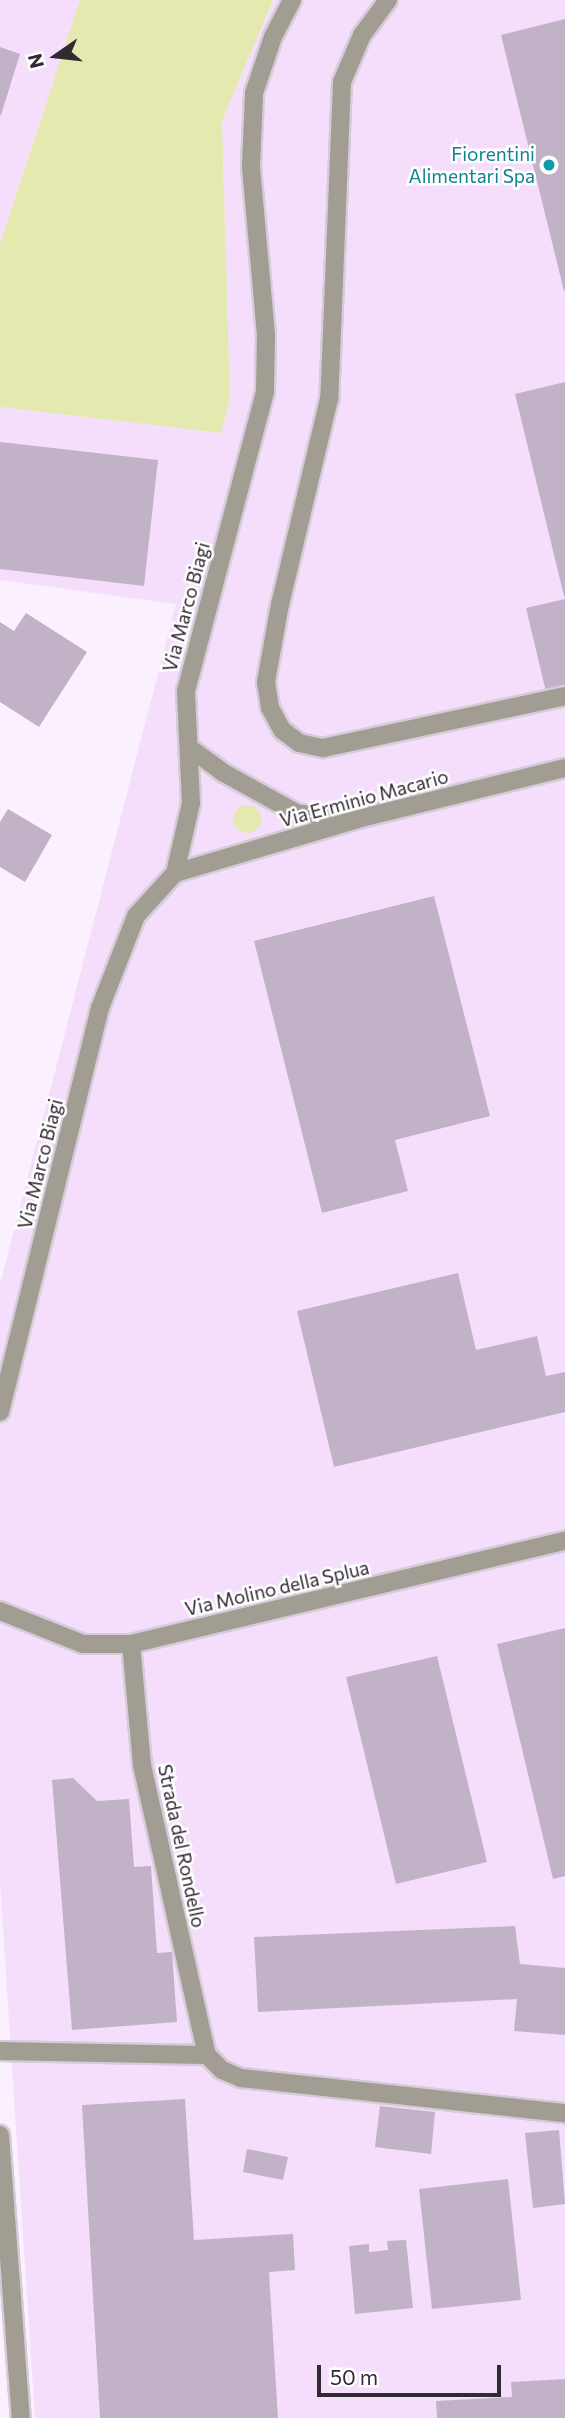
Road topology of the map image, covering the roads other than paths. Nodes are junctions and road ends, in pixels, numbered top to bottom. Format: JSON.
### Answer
{"nodes":[{"id":1,"x":292,"y":0,"type":"edge"},
{"id":2,"x":388,"y":0,"type":"edge"},
{"id":3,"x":565,"y":696,"type":"edge"},
{"id":4,"x":191,"y":749,"type":"junction"},
{"id":5,"x":565,"y":768,"type":"edge"},
{"id":6,"x":369,"y":816,"type":"junction"},
{"id":7,"x":175,"y":873,"type":"junction"},
{"id":8,"x":0,"y":1412,"type":"edge"},
{"id":9,"x":565,"y":1541,"type":"edge"},
{"id":10,"x":0,"y":1611,"type":"edge"},
{"id":11,"x":131,"y":1643,"type":"junction"},
{"id":12,"x":0,"y":2051,"type":"edge"},
{"id":13,"x":206,"y":2055,"type":"junction"},
{"id":14,"x":565,"y":2113,"type":"edge"},
{"id":15,"x":0,"y":2135,"type":"edge"},
{"id":16,"x":21,"y":2418,"type":"edge"}],
"edges":[{"from":1,"to":4,"type":"street","name":"Via Marco Biagi"},
{"from":2,"to":3,"type":"street"},
{"from":4,"to":6,"type":"street"},
{"from":4,"to":7,"type":"street","name":"Via Marco Biagi"},
{"from":5,"to":6,"type":"street","name":"Via Erminio Macario"},
{"from":6,"to":7,"type":"street","name":"Via Erminio Macario"},
{"from":7,"to":8,"type":"street","name":"Via Marco Biagi"},
{"from":9,"to":11,"type":"street","name":"Via Molino della Splua"},
{"from":10,"to":11,"type":"street","name":"Via Molino della Splua"},
{"from":11,"to":13,"type":"street","name":"Strada del Rondello"},
{"from":12,"to":13,"type":"street"},
{"from":13,"to":14,"type":"street"},
{"from":15,"to":16,"type":"street"}]}
